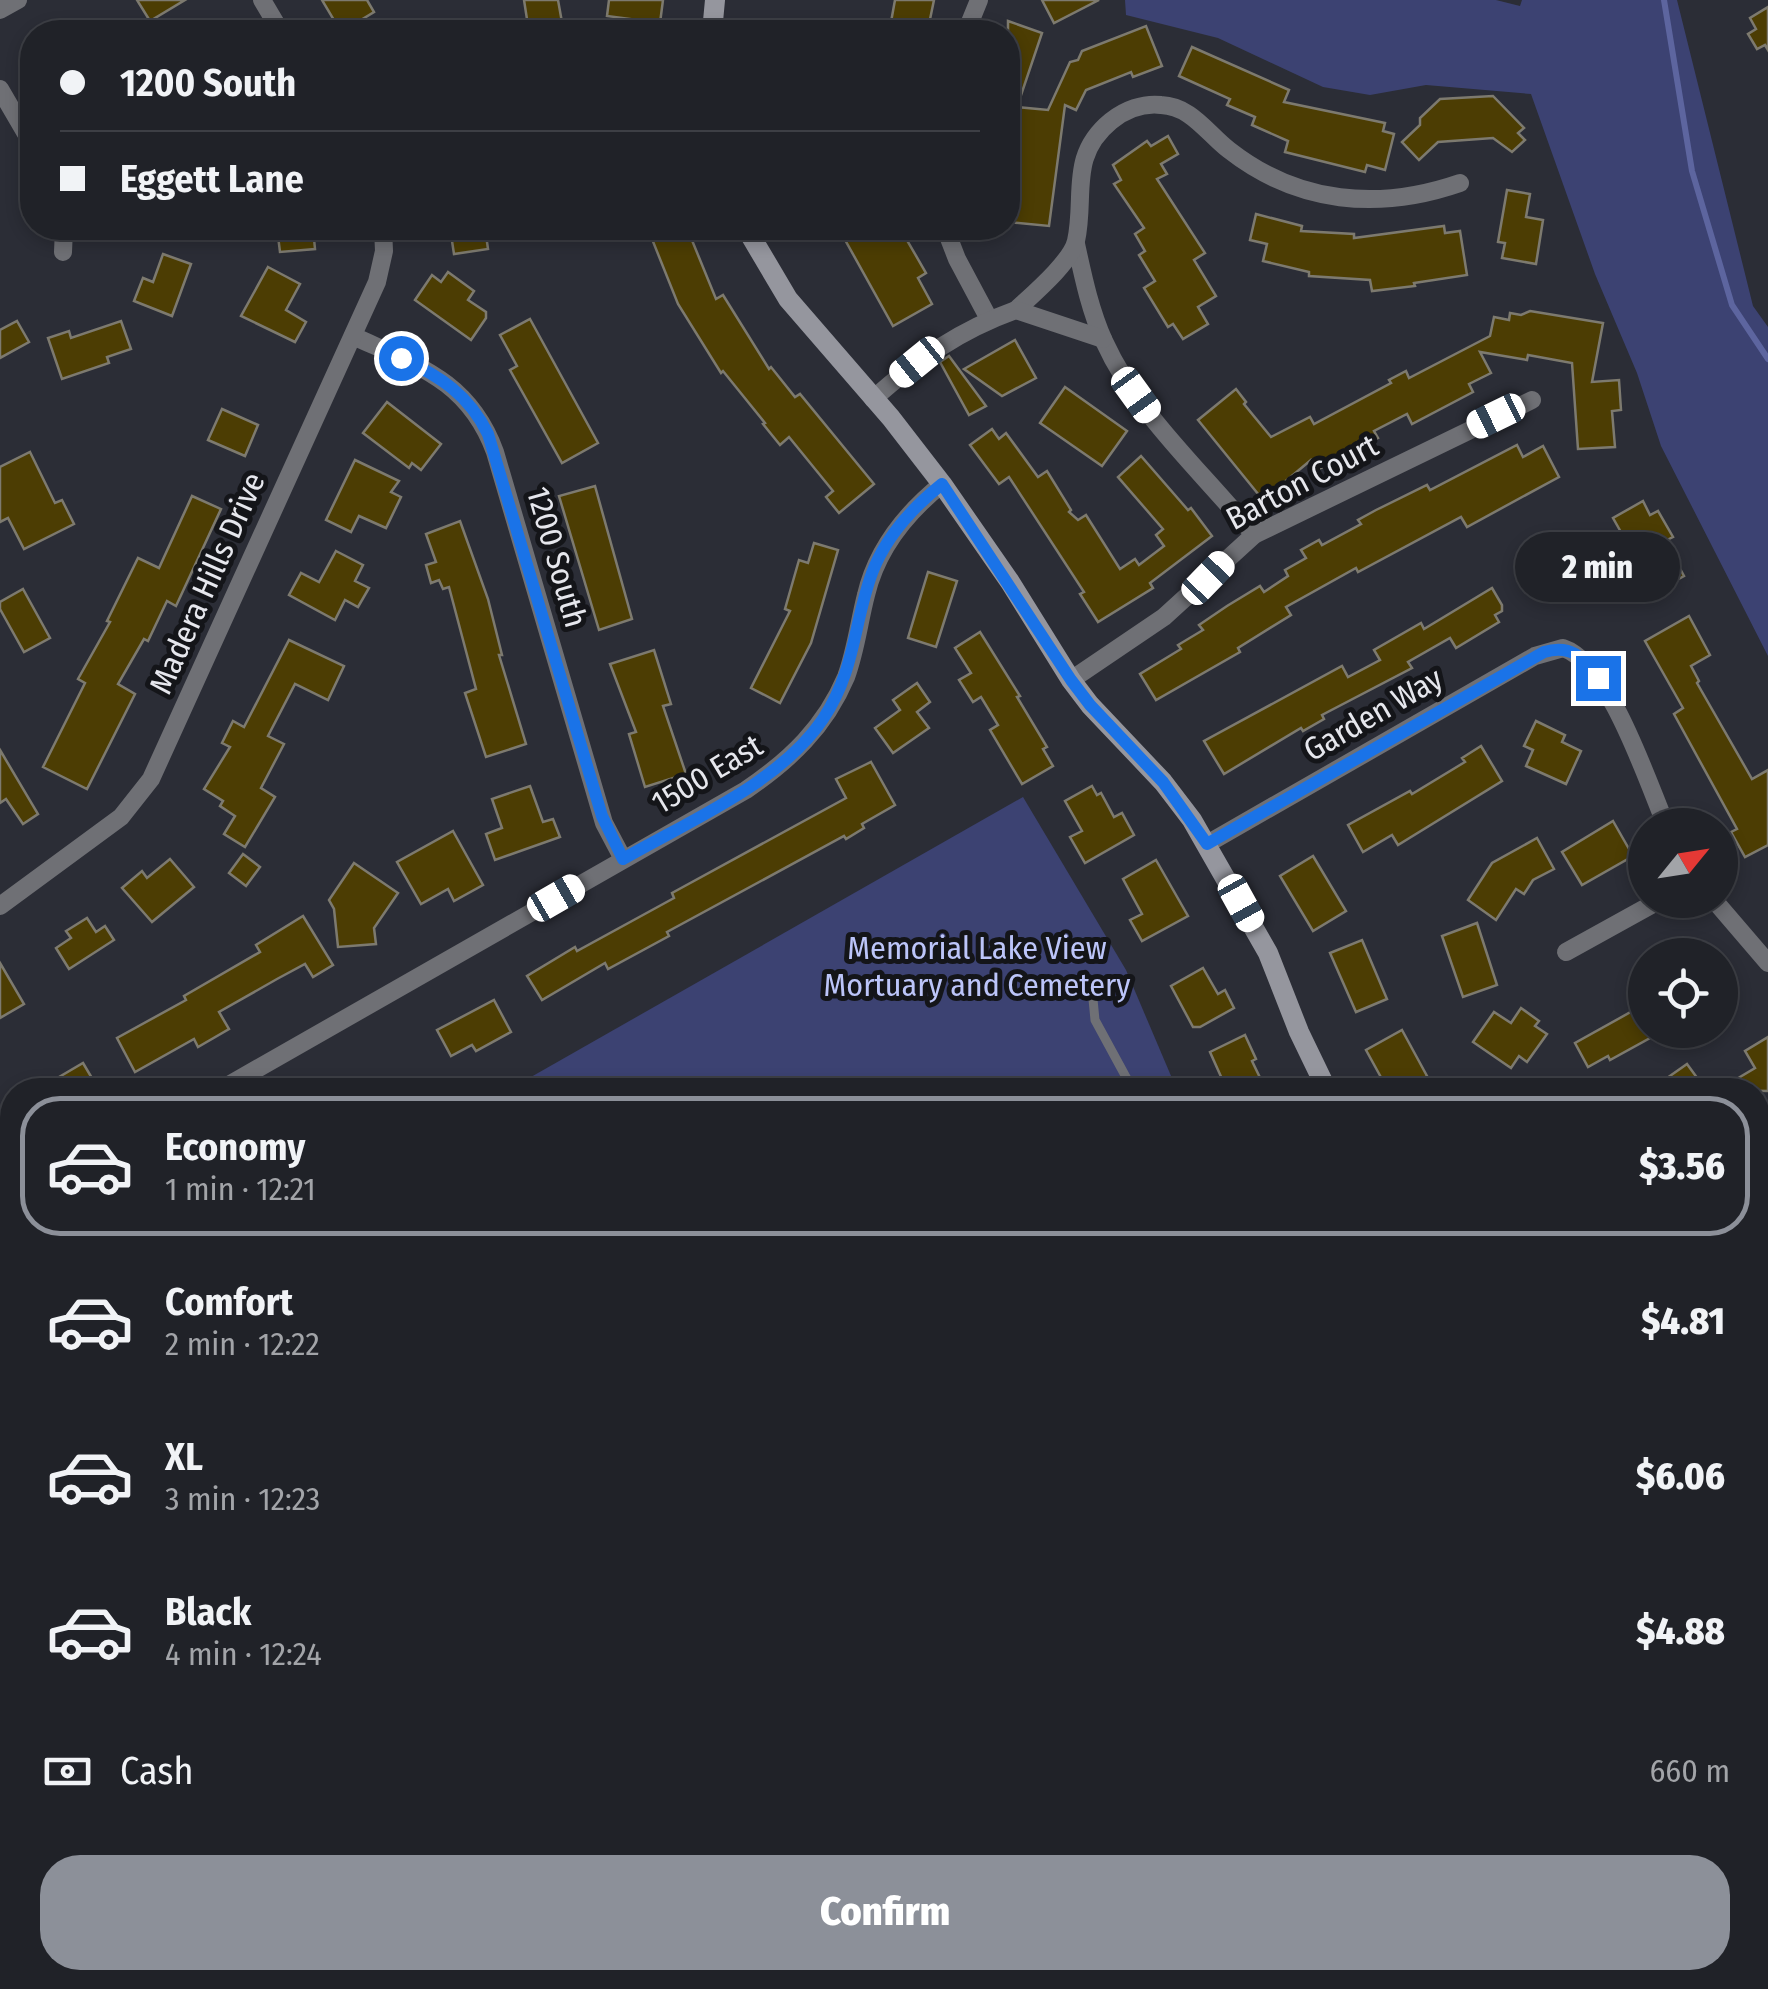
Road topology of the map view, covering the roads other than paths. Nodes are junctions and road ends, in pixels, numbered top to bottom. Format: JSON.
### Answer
{"nodes":[{"id":1,"x":18,"y":0,"type":"edge"},
{"id":2,"x":0,"y":10,"type":"edge"},
{"id":3,"x":0,"y":88,"type":"edge"},
{"id":4,"x":20,"y":123,"type":"edge"},
{"id":5,"x":1460,"y":183,"type":"dead end"},
{"id":6,"x":63,"y":240,"type":"edge"},
{"id":7,"x":383,"y":240,"type":"edge"},
{"id":8,"x":753,"y":240,"type":"edge"},
{"id":9,"x":949,"y":240,"type":"edge"},
{"id":10,"x":1076,"y":244,"type":"junction"},
{"id":11,"x":62,"y":252,"type":"dead end"},
{"id":12,"x":1016,"y":310,"type":"junction"},
{"id":13,"x":989,"y":320,"type":"junction"},
{"id":14,"x":353,"y":336,"type":"junction"},
{"id":15,"x":1103,"y":339,"type":"junction"},
{"id":16,"x":873,"y":398,"type":"junction"},
{"id":17,"x":1532,"y":400,"type":"dead end"},
{"id":18,"x":942,"y":484,"type":"junction"},
{"id":19,"x":1254,"y":535,"type":"junction"},
{"id":20,"x":1071,"y":680,"type":"junction"},
{"id":21,"x":1659,"y":808,"type":"edge"},
{"id":22,"x":1207,"y":844,"type":"junction"},
{"id":23,"x":623,"y":859,"type":"junction"},
{"id":24,"x":0,"y":906,"type":"edge"},
{"id":25,"x":1628,"y":918,"type":"edge"},
{"id":26,"x":1729,"y":918,"type":"edge"},
{"id":27,"x":1566,"y":952,"type":"dead end"},
{"id":28,"x":1768,"y":964,"type":"edge"},
{"id":29,"x":1092,"y":990,"type":"dead end"},
{"id":30,"x":241,"y":1078,"type":"edge"},
{"id":31,"x":1126,"y":1078,"type":"edge"},
{"id":32,"x":1321,"y":1078,"type":"edge"}],
"edges":[{"from":1,"to":2,"type":"street"},
{"from":3,"to":4,"type":"street"},
{"from":5,"to":10,"type":"street"},
{"from":6,"to":11,"type":"street"},
{"from":7,"to":14,"type":"street","name":"Madera Hills Drive"},
{"from":8,"to":16,"type":"street"},
{"from":9,"to":13,"type":"street"},
{"from":10,"to":12,"type":"street"},
{"from":10,"to":15,"type":"street"},
{"from":12,"to":13,"type":"street"},
{"from":12,"to":15,"type":"street"},
{"from":13,"to":16,"type":"street"},
{"from":14,"to":23,"type":"street","name":"1200 South"},
{"from":14,"to":24,"type":"street","name":"Madera Hills Drive"},
{"from":15,"to":19,"type":"street"},
{"from":16,"to":18,"type":"street"},
{"from":17,"to":19,"type":"street","name":"Barton Court"},
{"from":18,"to":20,"type":"street"},
{"from":18,"to":23,"type":"street","name":"1500 East"},
{"from":19,"to":20,"type":"street","name":"Barton Court"},
{"from":20,"to":22,"type":"street"},
{"from":21,"to":22,"type":"street","name":"Garden Way"},
{"from":22,"to":32,"type":"street"},
{"from":23,"to":30,"type":"street","name":"1500 East"},
{"from":25,"to":27,"type":"street"},
{"from":26,"to":28,"type":"street"},
{"from":29,"to":31,"type":"lane"}]}
